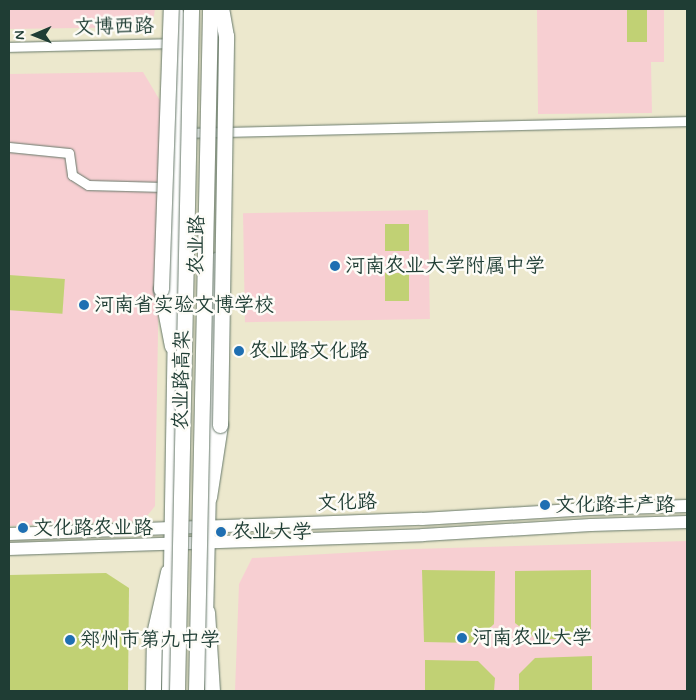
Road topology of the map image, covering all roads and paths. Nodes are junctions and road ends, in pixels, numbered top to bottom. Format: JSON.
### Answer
{"nodes":[{"id":1,"x":171,"y":9,"type":"edge"},
{"id":2,"x":178,"y":9,"type":"edge"},
{"id":3,"x":192,"y":9,"type":"edge"},
{"id":4,"x":210,"y":9,"type":"edge"},
{"id":5,"x":221,"y":9,"type":"edge"},
{"id":6,"x":220,"y":42,"type":"junction"},
{"id":7,"x":178,"y":43,"type":"junction"},
{"id":8,"x":9,"y":47,"type":"edge"},
{"id":9,"x":687,"y":121,"type":"edge"},
{"id":10,"x":218,"y":132,"type":"junction"},
{"id":11,"x":176,"y":133,"type":"junction"},
{"id":12,"x":9,"y":147,"type":"edge"},
{"id":13,"x":164,"y":187,"type":"junction"},
{"id":14,"x":172,"y":346,"type":"junction"},
{"id":15,"x":210,"y":498,"type":"junction"},
{"id":16,"x":687,"y":506,"type":"edge"},
{"id":17,"x":687,"y":522,"type":"edge"},
{"id":18,"x":209,"y":527,"type":"junction"},
{"id":19,"x":169,"y":528,"type":"junction"},
{"id":20,"x":9,"y":534,"type":"edge"},
{"id":21,"x":208,"y":542,"type":"junction"},
{"id":22,"x":169,"y":544,"type":"junction"},
{"id":23,"x":9,"y":550,"type":"edge"},
{"id":24,"x":168,"y":572,"type":"junction"},
{"id":25,"x":207,"y":612,"type":"junction"},
{"id":26,"x":213,"y":684,"type":"edge"},
{"id":27,"x":153,"y":691,"type":"edge"},
{"id":28,"x":166,"y":691,"type":"edge"},
{"id":29,"x":177,"y":691,"type":"edge"},
{"id":30,"x":196,"y":691,"type":"edge"},
{"id":31,"x":205,"y":691,"type":"edge"}],
"edges":[{"from":1,"to":13,"type":"highway","bridge":true},
{"from":2,"to":7,"type":"street","name":"农业路"},
{"from":3,"to":29,"type":"highway","name":"农业路高架","bridge":true},
{"from":4,"to":30,"type":"highway","name":"农业路高架","bridge":true},
{"from":5,"to":6,"type":"street","name":"农业路"},
{"from":5,"to":15,"type":"highway","bridge":true},
{"from":6,"to":7,"type":"street","name":"文博西路"},
{"from":6,"to":10,"type":"street","name":"农业路"},
{"from":7,"to":8,"type":"street","name":"文博西路"},
{"from":7,"to":11,"type":"street","name":"农业路"},
{"from":9,"to":10,"type":"street"},
{"from":10,"to":11,"type":"street"},
{"from":10,"to":15,"type":"street","name":"农业路"},
{"from":11,"to":14,"type":"street","name":"农业路"},
{"from":12,"to":13,"type":"street"},
{"from":13,"to":14,"type":"highway","bridge":true},
{"from":14,"to":19,"type":"street","name":"农业路"},
{"from":15,"to":18,"type":"street","name":"农业路"},
{"from":16,"to":18,"type":"main road","name":"文化路"},
{"from":17,"to":21,"type":"main road","name":"文化路"},
{"from":18,"to":19,"type":"main road","name":"文化路"},
{"from":18,"to":21,"type":"street","name":"农业路"},
{"from":19,"to":20,"type":"main road","name":"文化路"},
{"from":19,"to":22,"type":"street","name":"农业路"},
{"from":21,"to":22,"type":"main road","name":"文化路"},
{"from":21,"to":25,"type":"street","name":"农业路"},
{"from":22,"to":23,"type":"main road","name":"文化路"},
{"from":22,"to":24,"type":"street","name":"农业路"},
{"from":24,"to":27,"type":"highway"},
{"from":24,"to":28,"type":"street","name":"农业路"},
{"from":25,"to":26,"type":"highway"},
{"from":25,"to":31,"type":"street","name":"农业路"}]}
